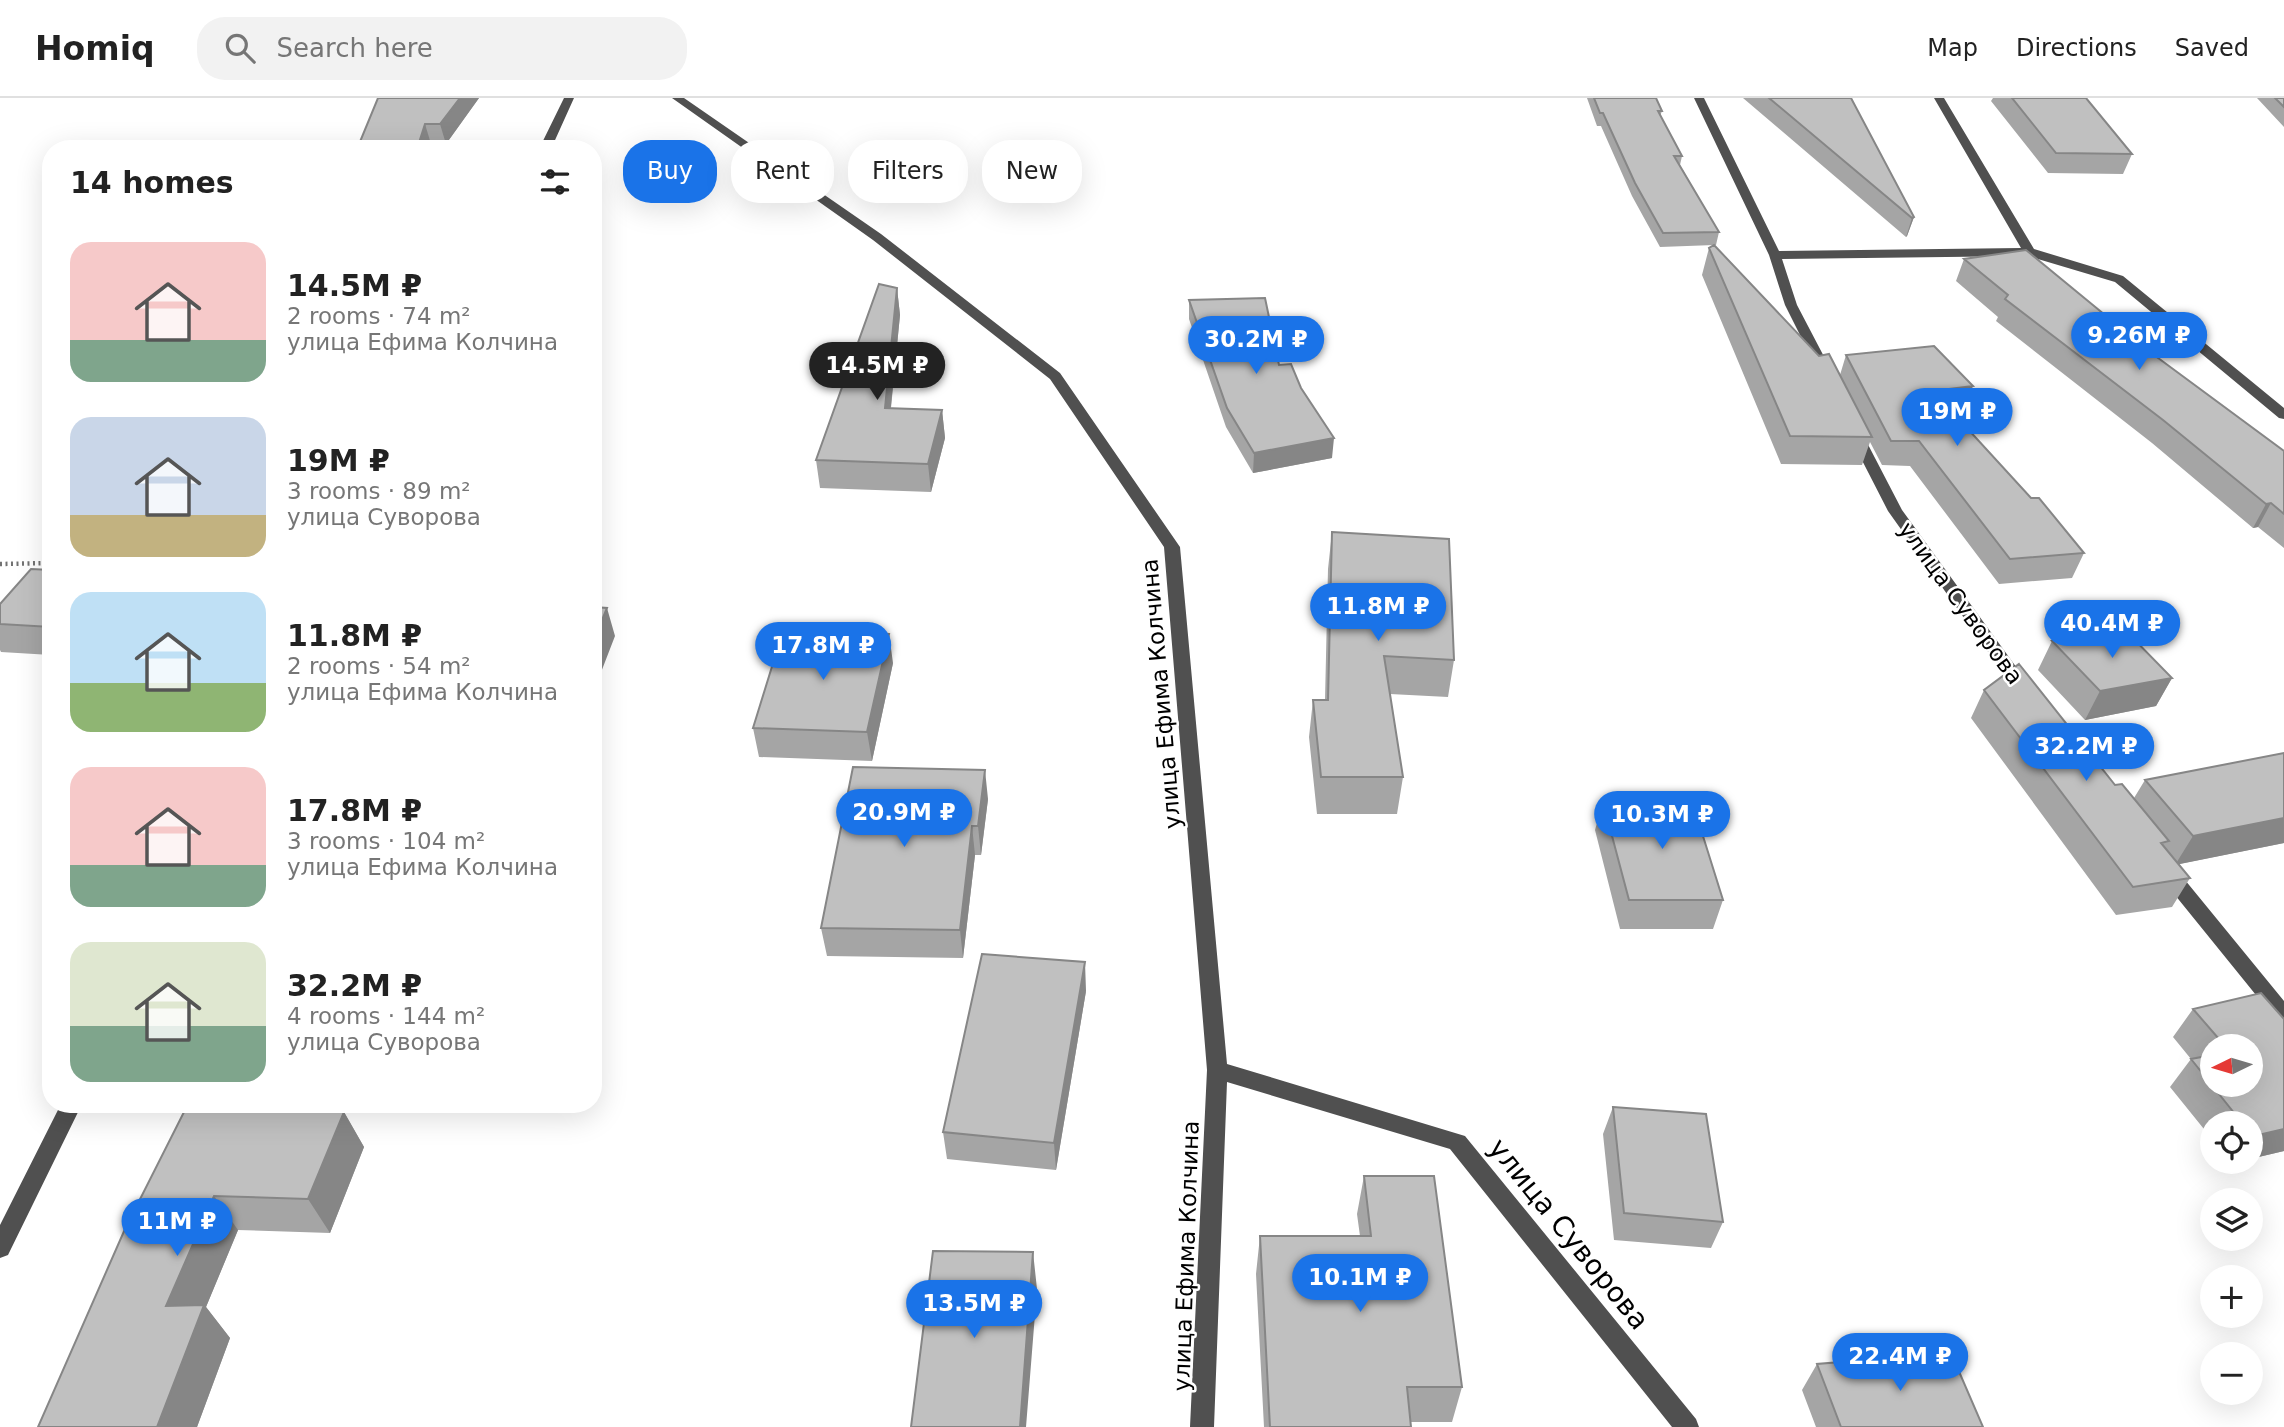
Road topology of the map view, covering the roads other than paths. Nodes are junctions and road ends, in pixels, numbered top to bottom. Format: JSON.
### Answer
{"nodes":[{"id":1,"x":569,"y":98,"type":"edge"},
{"id":2,"x":677,"y":98,"type":"edge"},
{"id":3,"x":1699,"y":98,"type":"edge"},
{"id":4,"x":1938,"y":98,"type":"edge"},
{"id":5,"x":549,"y":140,"type":"edge"},
{"id":6,"x":2029,"y":252,"type":"junction"},
{"id":7,"x":1775,"y":255,"type":"junction"},
{"id":8,"x":1834,"y":390,"type":"edge"},
{"id":9,"x":1846,"y":414,"type":"edge"},
{"id":10,"x":2284,"y":415,"type":"edge"},
{"id":11,"x":2036,"y":706,"type":"edge"},
{"id":12,"x":2154,"y":856,"type":"edge"},
{"id":13,"x":2284,"y":1014,"type":"edge"},
{"id":14,"x":1217,"y":1070,"type":"junction"},
{"id":15,"x":68,"y":1113,"type":"edge"},
{"id":16,"x":0,"y":1248,"type":"edge"},
{"id":17,"x":1202,"y":1427,"type":"edge"},
{"id":18,"x":1687,"y":1427,"type":"edge"}],
"edges":[{"from":1,"to":5,"type":"street"},
{"from":2,"to":14,"type":"street","name":"улица Ефима Колчина"},
{"from":3,"to":7,"type":"street"},
{"from":4,"to":6,"type":"street"},
{"from":6,"to":7,"type":"street"},
{"from":6,"to":10,"type":"street"},
{"from":7,"to":8,"type":"street"},
{"from":9,"to":11,"type":"street","name":"улица Суворова"},
{"from":12,"to":13,"type":"street"},
{"from":14,"to":17,"type":"street","name":"улица Ефима Колчина"},
{"from":14,"to":18,"type":"street","name":"улица Суворова"},
{"from":15,"to":16,"type":"street"}]}
